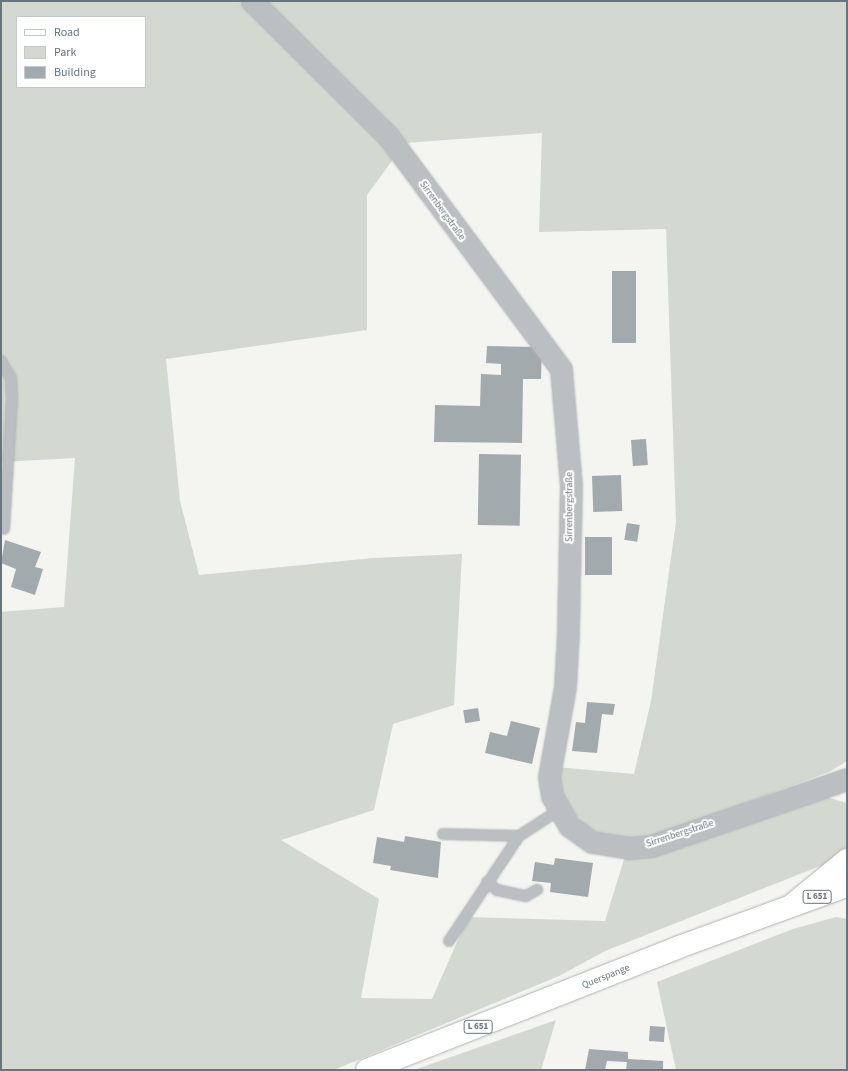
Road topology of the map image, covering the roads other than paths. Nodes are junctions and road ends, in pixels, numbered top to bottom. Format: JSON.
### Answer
{"nodes":[{"id":1,"x":252,"y":1,"type":"edge"},
{"id":2,"x":1,"y":361,"type":"edge"},
{"id":3,"x":4,"y":529,"type":"dead end"},
{"id":4,"x":847,"y":779,"type":"edge"},
{"id":5,"x":559,"y":810,"type":"junction"},
{"id":6,"x":443,"y":834,"type":"dead end"},
{"id":7,"x":519,"y":836,"type":"junction"},
{"id":8,"x":847,"y":860,"type":"edge"},
{"id":9,"x":487,"y":882,"type":"junction"},
{"id":10,"x":847,"y":886,"type":"edge"},
{"id":11,"x":537,"y":890,"type":"dead end"},
{"id":12,"x":787,"y":909,"type":"junction"},
{"id":13,"x":449,"y":940,"type":"dead end"},
{"id":14,"x":367,"y":1070,"type":"edge"}],
"edges":[{"from":1,"to":5,"type":"street","name":"Sirrenbergstraße"},
{"from":2,"to":3,"type":"lane"},
{"from":4,"to":5,"type":"street","name":"Sirrenbergstraße"},
{"from":5,"to":7,"type":"lane"},
{"from":6,"to":7,"type":"lane"},
{"from":7,"to":9,"type":"lane"},
{"from":8,"to":12,"type":"main road"},
{"from":9,"to":11,"type":"lane"},
{"from":9,"to":13,"type":"lane"},
{"from":10,"to":12,"type":"main road","name":"Querspange","number":"L 651"},
{"from":12,"to":14,"type":"main road","name":"Querspange","number":"L 651"}]}
